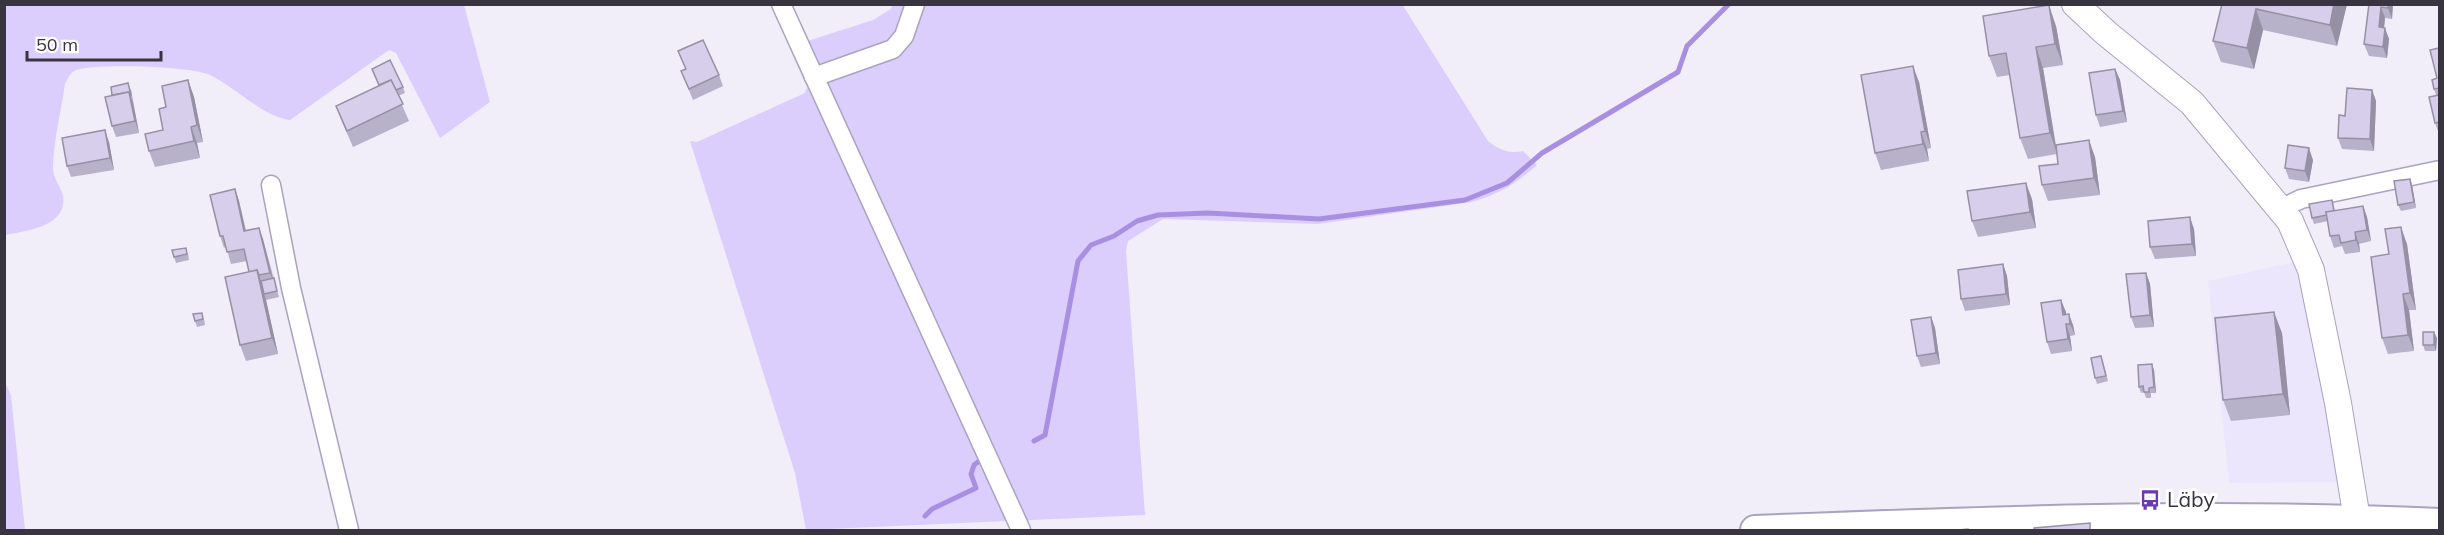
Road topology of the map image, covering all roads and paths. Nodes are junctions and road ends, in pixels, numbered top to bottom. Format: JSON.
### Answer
{"nodes":[{"id":1,"x":781,"y":4,"type":"edge"},
{"id":2,"x":915,"y":4,"type":"edge"},
{"id":3,"x":2075,"y":4,"type":"edge"},
{"id":4,"x":814,"y":77,"type":"junction"},
{"id":5,"x":2439,"y":170,"type":"edge"},
{"id":6,"x":271,"y":185,"type":"dead end"},
{"id":7,"x":2282,"y":208,"type":"junction"},
{"id":8,"x":2357,"y":519,"type":"junction"},
{"id":9,"x":2439,"y":523,"type":"edge"},
{"id":10,"x":349,"y":531,"type":"edge"},
{"id":11,"x":1021,"y":531,"type":"edge"},
{"id":12,"x":1755,"y":531,"type":"edge"}],
"edges":[{"from":1,"to":4,"type":"street"},
{"from":2,"to":4,"type":"street"},
{"from":3,"to":7,"type":"street"},
{"from":4,"to":11,"type":"street"},
{"from":5,"to":7,"type":"street"},
{"from":6,"to":10,"type":"street"},
{"from":7,"to":8,"type":"street"},
{"from":8,"to":9,"type":"main road"},
{"from":8,"to":12,"type":"main road"}]}
